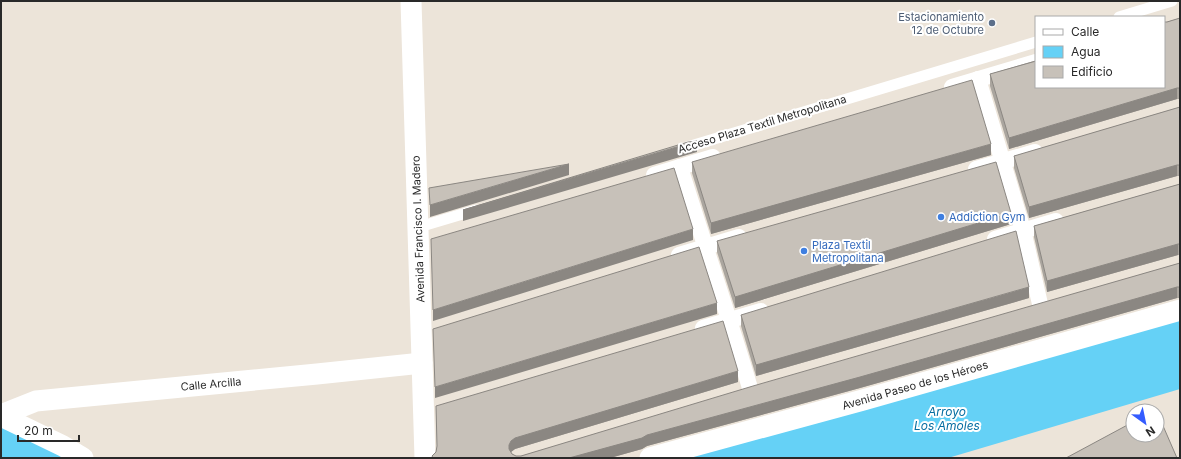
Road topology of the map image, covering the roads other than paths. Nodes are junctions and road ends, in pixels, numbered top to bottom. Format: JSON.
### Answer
{"nodes":[{"id":1,"x":412,"y":1,"type":"edge"},
{"id":2,"x":1172,"y":1,"type":"edge"},
{"id":3,"x":1122,"y":16,"type":"edge"},
{"id":4,"x":1035,"y":42,"type":"edge"},
{"id":5,"x":1035,"y":62,"type":"edge"},
{"id":6,"x":978,"y":80,"type":"junction"},
{"id":7,"x":940,"y":91,"type":"edge"},
{"id":8,"x":1047,"y":148,"type":"edge"},
{"id":9,"x":670,"y":152,"type":"dead end"},
{"id":10,"x":726,"y":154,"type":"edge"},
{"id":11,"x":1003,"y":161,"type":"junction"},
{"id":12,"x":680,"y":167,"type":"junction"},
{"id":13,"x":965,"y":172,"type":"edge"},
{"id":14,"x":643,"y":178,"type":"edge"},
{"id":15,"x":487,"y":207,"type":"dead end"},
{"id":16,"x":1068,"y":217,"type":"edge"},
{"id":17,"x":1023,"y":230,"type":"junction"},
{"id":18,"x":751,"y":233,"type":"edge"},
{"id":19,"x":424,"y":237,"type":"junction"},
{"id":20,"x":978,"y":244,"type":"edge"},
{"id":21,"x":705,"y":246,"type":"junction"},
{"id":22,"x":668,"y":258,"type":"edge"},
{"id":23,"x":774,"y":306,"type":"edge"},
{"id":24,"x":1024,"y":309,"type":"edge"},
{"id":25,"x":1180,"y":310,"type":"edge"},
{"id":26,"x":729,"y":320,"type":"junction"},
{"id":27,"x":691,"y":332,"type":"edge"},
{"id":28,"x":422,"y":363,"type":"junction"},
{"id":29,"x":765,"y":384,"type":"edge"},
{"id":30,"x":1,"y":416,"type":"edge"},
{"id":31,"x":83,"y":458,"type":"edge"},
{"id":32,"x":425,"y":458,"type":"edge"},
{"id":33,"x":650,"y":458,"type":"edge"}],
"edges":[{"from":1,"to":19,"type":"street","name":"Avenida Francisco I. Madero"},
{"from":2,"to":3,"type":"lane"},
{"from":4,"to":9,"type":"lane","name":"Acceso Plaza Textil Metropolitana"},
{"from":5,"to":6,"type":"street"},
{"from":6,"to":7,"type":"street"},
{"from":6,"to":11,"type":"street"},
{"from":8,"to":11,"type":"street"},
{"from":10,"to":12,"type":"street"},
{"from":11,"to":13,"type":"street"},
{"from":11,"to":17,"type":"street"},
{"from":12,"to":14,"type":"street"},
{"from":12,"to":21,"type":"street"},
{"from":15,"to":19,"type":"lane"},
{"from":16,"to":17,"type":"street"},
{"from":17,"to":20,"type":"street"},
{"from":17,"to":24,"type":"street"},
{"from":18,"to":21,"type":"street"},
{"from":19,"to":28,"type":"street","name":"Avenida Francisco I. Madero"},
{"from":21,"to":22,"type":"street"},
{"from":21,"to":26,"type":"street"},
{"from":23,"to":26,"type":"street"},
{"from":25,"to":33,"type":"street","name":"Avenida Paseo de los Héroes"},
{"from":26,"to":27,"type":"street"},
{"from":26,"to":29,"type":"street"},
{"from":28,"to":30,"type":"street","name":"Calle Arcilla"},
{"from":28,"to":32,"type":"street","name":"Avenida Francisco I. Madero"},
{"from":30,"to":31,"type":"street"}]}
